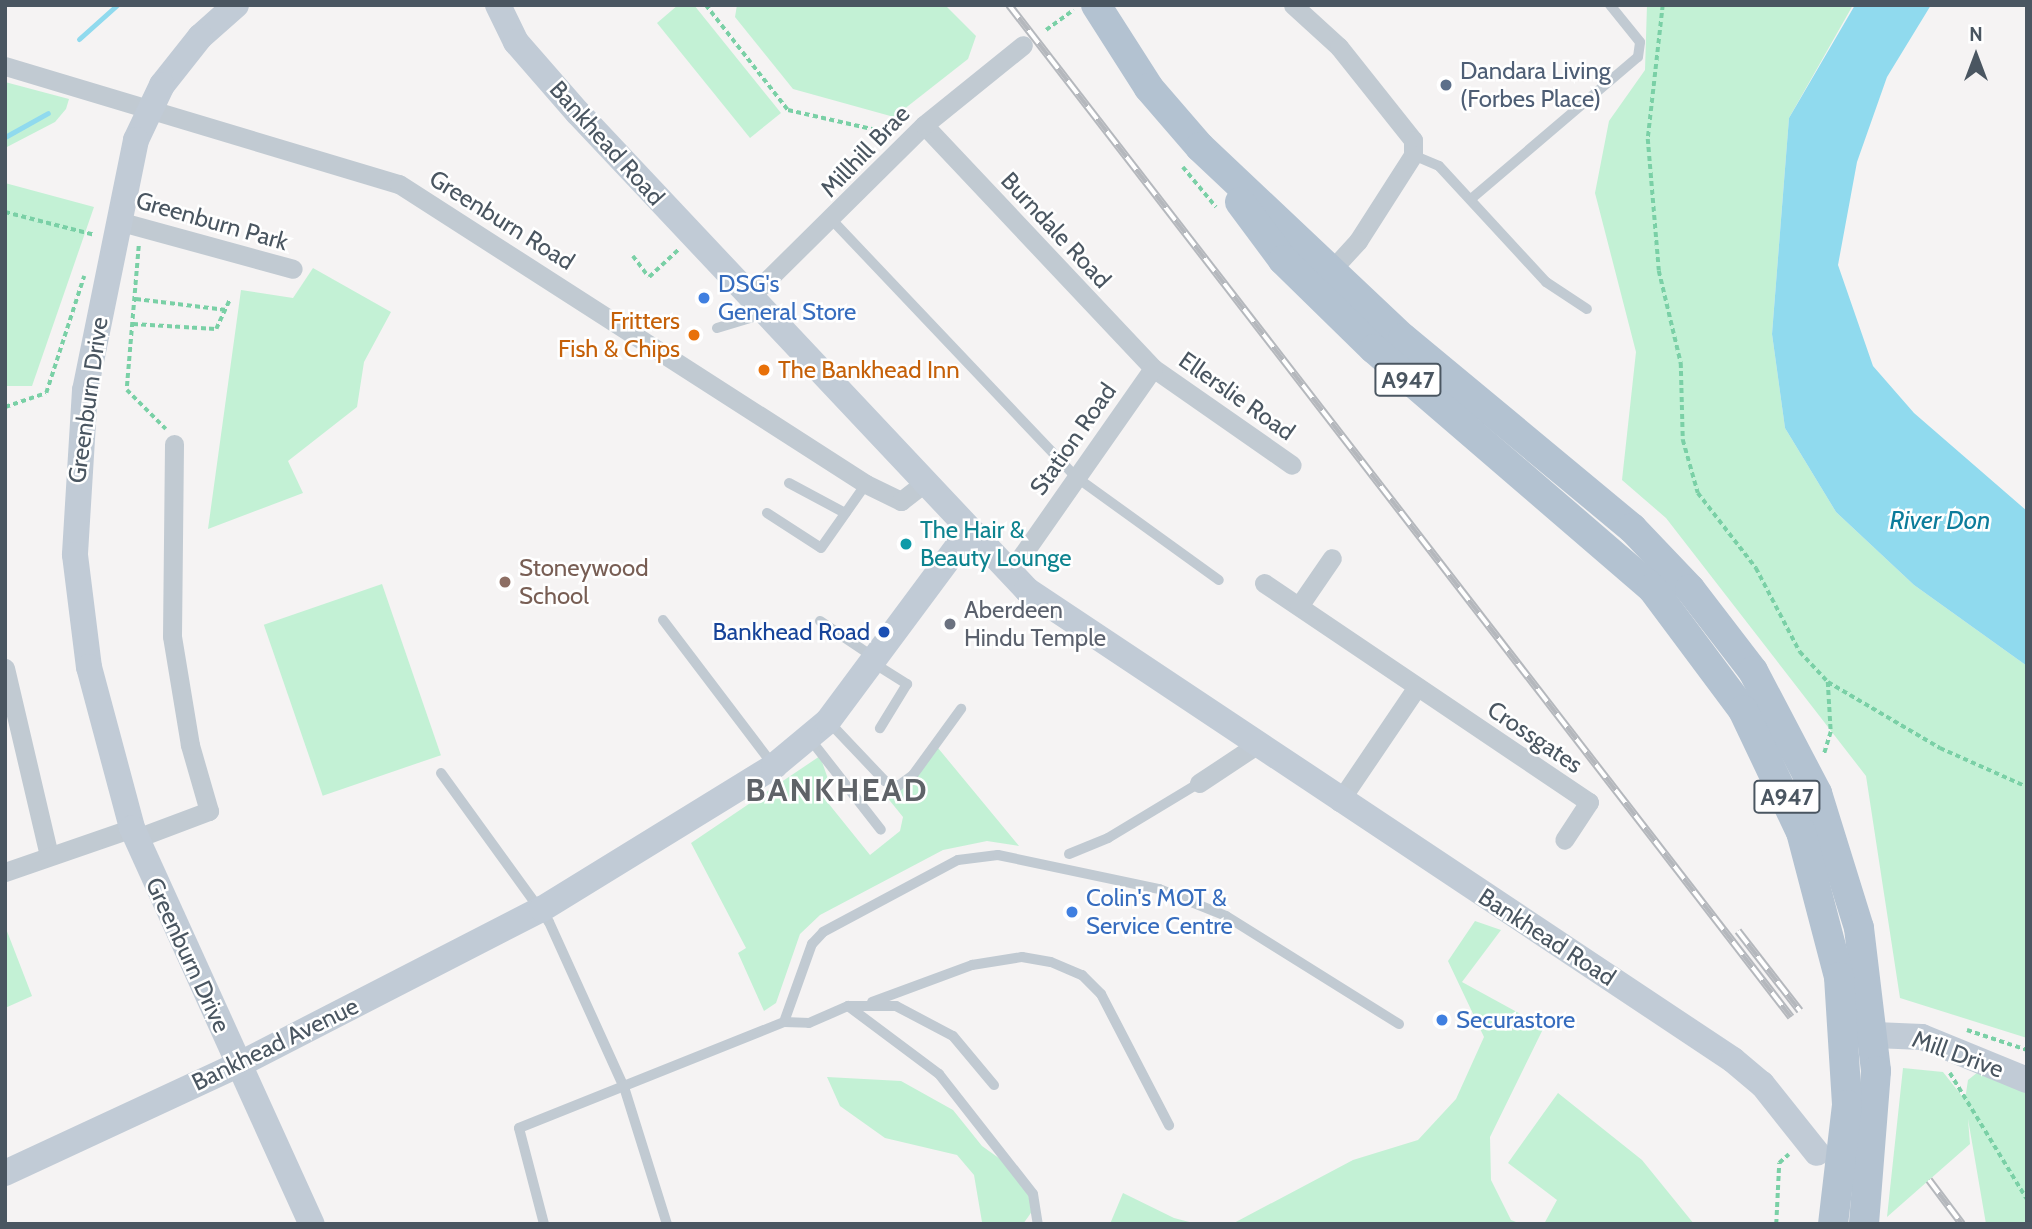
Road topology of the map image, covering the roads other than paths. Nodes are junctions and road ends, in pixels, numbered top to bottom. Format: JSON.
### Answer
{"nodes":[{"id":1,"x":236,"y":5,"type":"edge"},
{"id":2,"x":498,"y":5,"type":"edge"},
{"id":3,"x":1293,"y":5,"type":"edge"},
{"id":4,"x":1610,"y":5,"type":"edge"},
{"id":5,"x":1083,"y":11,"type":"edge"},
{"id":6,"x":1023,"y":45,"type":"dead end"},
{"id":7,"x":5,"y":66,"type":"edge"},
{"id":8,"x":149,"y":109,"type":"junction"},
{"id":9,"x":924,"y":125,"type":"junction"},
{"id":10,"x":1413,"y":155,"type":"junction"},
{"id":11,"x":1471,"y":199,"type":"junction"},
{"id":12,"x":832,"y":219,"type":"junction"},
{"id":13,"x":129,"y":224,"type":"junction"},
{"id":14,"x":293,"y":270,"type":"dead end"},
{"id":15,"x":1322,"y":280,"type":"junction"},
{"id":16,"x":756,"y":306,"type":"junction"},
{"id":17,"x":1587,"y":309,"type":"dead end"},
{"id":18,"x":717,"y":328,"type":"dead end"},
{"id":19,"x":1153,"y":368,"type":"junction"},
{"id":20,"x":174,"y":444,"type":"road end"},
{"id":21,"x":1292,"y":465,"type":"dead end"},
{"id":22,"x":1076,"y":477,"type":"junction"},
{"id":23,"x":789,"y":483,"type":"dead end"},
{"id":24,"x":924,"y":483,"type":"junction"},
{"id":25,"x":866,"y":484,"type":"junction"},
{"id":26,"x":767,"y":513,"type":"dead end"},
{"id":27,"x":845,"y":513,"type":"junction"},
{"id":28,"x":969,"y":531,"type":"junction"},
{"id":29,"x":1332,"y":558,"type":"dead end"},
{"id":30,"x":1009,"y":574,"type":"junction"},
{"id":31,"x":1219,"y":580,"type":"dead end"},
{"id":32,"x":1264,"y":583,"type":"dead end"},
{"id":33,"x":1298,"y":606,"type":"junction"},
{"id":34,"x":663,"y":620,"type":"dead end"},
{"id":35,"x":820,"y":621,"type":"dead end"},
{"id":36,"x":876,"y":662,"type":"junction"},
{"id":37,"x":5,"y":667,"type":"edge"},
{"id":38,"x":1417,"y":687,"type":"junction"},
{"id":39,"x":961,"y":709,"type":"dead end"},
{"id":40,"x":880,"y":727,"type":"dead end"},
{"id":41,"x":819,"y":729,"type":"junction"},
{"id":42,"x":1255,"y":746,"type":"junction"},
{"id":43,"x":774,"y":766,"type":"junction"},
{"id":44,"x":441,"y":773,"type":"dead end"},
{"id":45,"x":1199,"y":783,"type":"joint"},
{"id":46,"x":1339,"y":802,"type":"junction"},
{"id":47,"x":881,"y":830,"type":"dead end"},
{"id":48,"x":134,"y":833,"type":"junction"},
{"id":49,"x":1564,"y":840,"type":"dead end"},
{"id":50,"x":1069,"y":854,"type":"dead end"},
{"id":51,"x":49,"y":856,"type":"junction"},
{"id":52,"x":5,"y":872,"type":"edge"},
{"id":53,"x":542,"y":909,"type":"junction"},
{"id":54,"x":872,"y":1002,"type":"junction"},
{"id":55,"x":848,"y":1006,"type":"junction"},
{"id":56,"x":784,"y":1022,"type":"junction"},
{"id":57,"x":1399,"y":1024,"type":"dead end"},
{"id":58,"x":1860,"y":1033,"type":"junction"},
{"id":59,"x":238,"y":1065,"type":"junction"},
{"id":60,"x":2027,"y":1080,"type":"edge"},
{"id":61,"x":994,"y":1085,"type":"dead end"},
{"id":62,"x":624,"y":1087,"type":"junction"},
{"id":63,"x":1169,"y":1125,"type":"dead end"},
{"id":64,"x":1817,"y":1153,"type":"dead end"},
{"id":65,"x":5,"y":1173,"type":"edge"},
{"id":66,"x":312,"y":1224,"type":"edge"},
{"id":67,"x":544,"y":1224,"type":"edge"},
{"id":68,"x":667,"y":1224,"type":"edge"},
{"id":69,"x":1038,"y":1224,"type":"edge"},
{"id":70,"x":1833,"y":1224,"type":"edge"},
{"id":71,"x":1864,"y":1224,"type":"edge"}],
"edges":[{"from":1,"to":8,"type":"street","name":"Greenburn Drive"},
{"from":2,"to":16,"type":"street","name":"Bankhead Road"},
{"from":3,"to":10,"type":"street"},
{"from":4,"to":11,"type":"lane"},
{"from":5,"to":15,"type":"main road","number":"A947"},
{"from":6,"to":9,"type":"street","name":"Millhill Brae"},
{"from":7,"to":8,"type":"street","name":"Greenburn Road"},
{"from":8,"to":13,"type":"street","name":"Greenburn Drive"},
{"from":8,"to":25,"type":"street","name":"Greenburn Road"},
{"from":9,"to":12,"type":"street","name":"Millhill Brae"},
{"from":9,"to":19,"type":"street","name":"Burndale Road"},
{"from":10,"to":11,"type":"lane"},
{"from":10,"to":15,"type":"street"},
{"from":11,"to":17,"type":"lane"},
{"from":12,"to":16,"type":"street","name":"Millhill Brae"},
{"from":12,"to":22,"type":"lane"},
{"from":13,"to":14,"type":"street","name":"Greenburn Park"},
{"from":13,"to":48,"type":"street","name":"Greenburn Drive"},
{"from":15,"to":58,"type":"main road","number":"A947"},
{"from":16,"to":18,"type":"lane"},
{"from":16,"to":24,"type":"street","name":"Bankhead Road"},
{"from":19,"to":21,"type":"street","name":"Ellerslie Road"},
{"from":19,"to":22,"type":"street","name":"Station Road"},
{"from":20,"to":48,"type":"street"},
{"from":22,"to":30,"type":"street","name":"Station Road"},
{"from":22,"to":31,"type":"lane"},
{"from":23,"to":27,"type":"lane"},
{"from":24,"to":25,"type":"street","name":"Greenburn Road"},
{"from":24,"to":28,"type":"street","name":"Bankhead Road"},
{"from":25,"to":27,"type":"lane"},
{"from":26,"to":27,"type":"lane"},
{"from":28,"to":30,"type":"street","name":"Bankhead Road"},
{"from":28,"to":36,"type":"street","name":"Bankhead Avenue"},
{"from":29,"to":33,"type":"street"},
{"from":30,"to":42,"type":"street","name":"Bankhead Road"},
{"from":32,"to":33,"type":"street","name":"Crossgates"},
{"from":33,"to":38,"type":"street","name":"Crossgates"},
{"from":34,"to":43,"type":"lane"},
{"from":35,"to":36,"type":"lane"},
{"from":36,"to":40,"type":"lane"},
{"from":36,"to":41,"type":"street","name":"Bankhead Avenue"},
{"from":37,"to":51,"type":"street"},
{"from":38,"to":46,"type":"street"},
{"from":38,"to":49,"type":"street","name":"Crossgates"},
{"from":39,"to":41,"type":"lane"},
{"from":41,"to":43,"type":"street","name":"Bankhead Avenue"},
{"from":41,"to":47,"type":"lane"},
{"from":42,"to":45,"type":"street"},
{"from":42,"to":46,"type":"street","name":"Bankhead Road"},
{"from":43,"to":53,"type":"street","name":"Bankhead Avenue"},
{"from":44,"to":53,"type":"lane"},
{"from":45,"to":50,"type":"lane"},
{"from":46,"to":64,"type":"street","name":"Bankhead Road"},
{"from":48,"to":51,"type":"street"},
{"from":48,"to":59,"type":"street","name":"Greenburn Drive"},
{"from":51,"to":52,"type":"street"},
{"from":53,"to":59,"type":"street","name":"Bankhead Avenue"},
{"from":53,"to":62,"type":"lane"},
{"from":54,"to":55,"type":"lane"},
{"from":54,"to":61,"type":"lane"},
{"from":54,"to":63,"type":"lane"},
{"from":55,"to":56,"type":"lane"},
{"from":55,"to":69,"type":"lane"},
{"from":56,"to":57,"type":"lane"},
{"from":56,"to":62,"type":"lane"},
{"from":58,"to":60,"type":"street","name":"Mill Drive"},
{"from":58,"to":70,"type":"main road","number":"A947"},
{"from":58,"to":71,"type":"main road","number":"A947"},
{"from":59,"to":65,"type":"street","name":"Bankhead Avenue"},
{"from":59,"to":66,"type":"street","name":"Greenburn Drive"},
{"from":62,"to":67,"type":"lane"},
{"from":62,"to":68,"type":"lane"}]}
